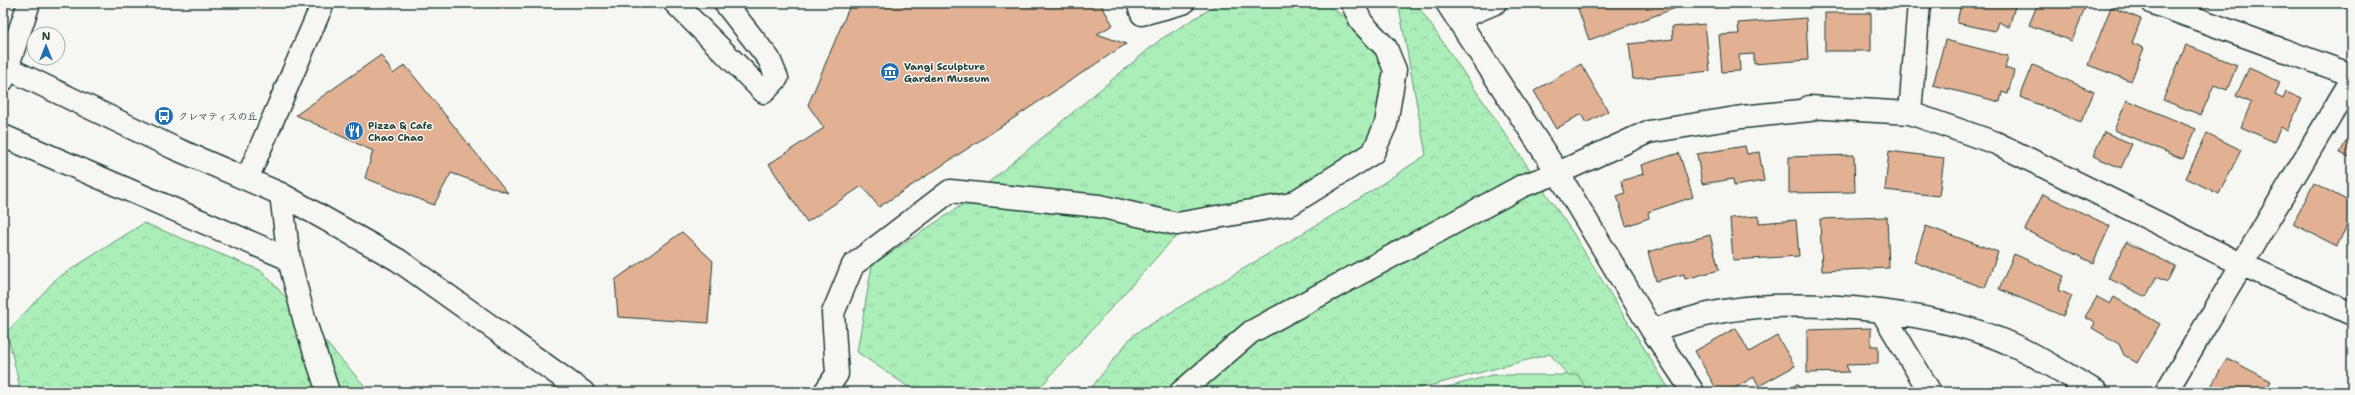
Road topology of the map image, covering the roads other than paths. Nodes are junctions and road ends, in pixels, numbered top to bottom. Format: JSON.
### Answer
{"nodes":[{"id":1,"x":30,"y":3,"type":"edge"},
{"id":2,"x":323,"y":3,"type":"edge"},
{"id":3,"x":676,"y":3,"type":"edge"},
{"id":4,"x":725,"y":3,"type":"edge"},
{"id":5,"x":1138,"y":3,"type":"edge"},
{"id":6,"x":1183,"y":3,"type":"edge"},
{"id":7,"x":1352,"y":3,"type":"edge"},
{"id":8,"x":1495,"y":3,"type":"edge"},
{"id":9,"x":1919,"y":3,"type":"edge"},
{"id":10,"x":2153,"y":3,"type":"edge"},
{"id":11,"x":1452,"y":11,"type":"edge"},
{"id":12,"x":5,"y":71,"type":"edge"},
{"id":13,"x":2352,"y":75,"type":"edge"},
{"id":14,"x":2352,"y":79,"type":"edge"},
{"id":15,"x":1910,"y":113,"type":"junction"},
{"id":16,"x":3,"y":136,"type":"edge"},
{"id":17,"x":1558,"y":173,"type":"junction"},
{"id":18,"x":246,"y":179,"type":"junction"},
{"id":19,"x":281,"y":194,"type":"junction"},
{"id":20,"x":289,"y":259,"type":"junction"},
{"id":21,"x":2241,"y":264,"type":"junction"},
{"id":22,"x":1882,"y":312,"type":"junction"},
{"id":23,"x":2352,"y":314,"type":"edge"},
{"id":24,"x":1652,"y":330,"type":"junction"},
{"id":25,"x":328,"y":392,"type":"edge"},
{"id":26,"x":583,"y":392,"type":"edge"},
{"id":27,"x":825,"y":392,"type":"edge"},
{"id":28,"x":1181,"y":392,"type":"edge"},
{"id":29,"x":1693,"y":392,"type":"edge"},
{"id":30,"x":1930,"y":392,"type":"edge"},
{"id":31,"x":2097,"y":392,"type":"edge"},
{"id":32,"x":2166,"y":392,"type":"edge"}],
"edges":[{"from":1,"to":12,"type":"street"},
{"from":2,"to":18,"type":"street"},
{"from":3,"to":4,"type":"street"},
{"from":5,"to":6,"type":"street"},
{"from":7,"to":27,"type":"street"},
{"from":8,"to":11,"type":"street"},
{"from":9,"to":15,"type":"street"},
{"from":10,"to":13,"type":"street"},
{"from":11,"to":17,"type":"street"},
{"from":12,"to":18,"type":"street"},
{"from":14,"to":21,"type":"street"},
{"from":15,"to":17,"type":"street"},
{"from":15,"to":21,"type":"street"},
{"from":16,"to":20,"type":"street"},
{"from":17,"to":24,"type":"street"},
{"from":17,"to":28,"type":"street"},
{"from":18,"to":19,"type":"street"},
{"from":19,"to":20,"type":"street"},
{"from":19,"to":26,"type":"street"},
{"from":20,"to":25,"type":"street"},
{"from":21,"to":23,"type":"street"},
{"from":21,"to":32,"type":"street"},
{"from":22,"to":24,"type":"street"},
{"from":22,"to":30,"type":"street"},
{"from":22,"to":31,"type":"street"},
{"from":24,"to":29,"type":"street"}]}
